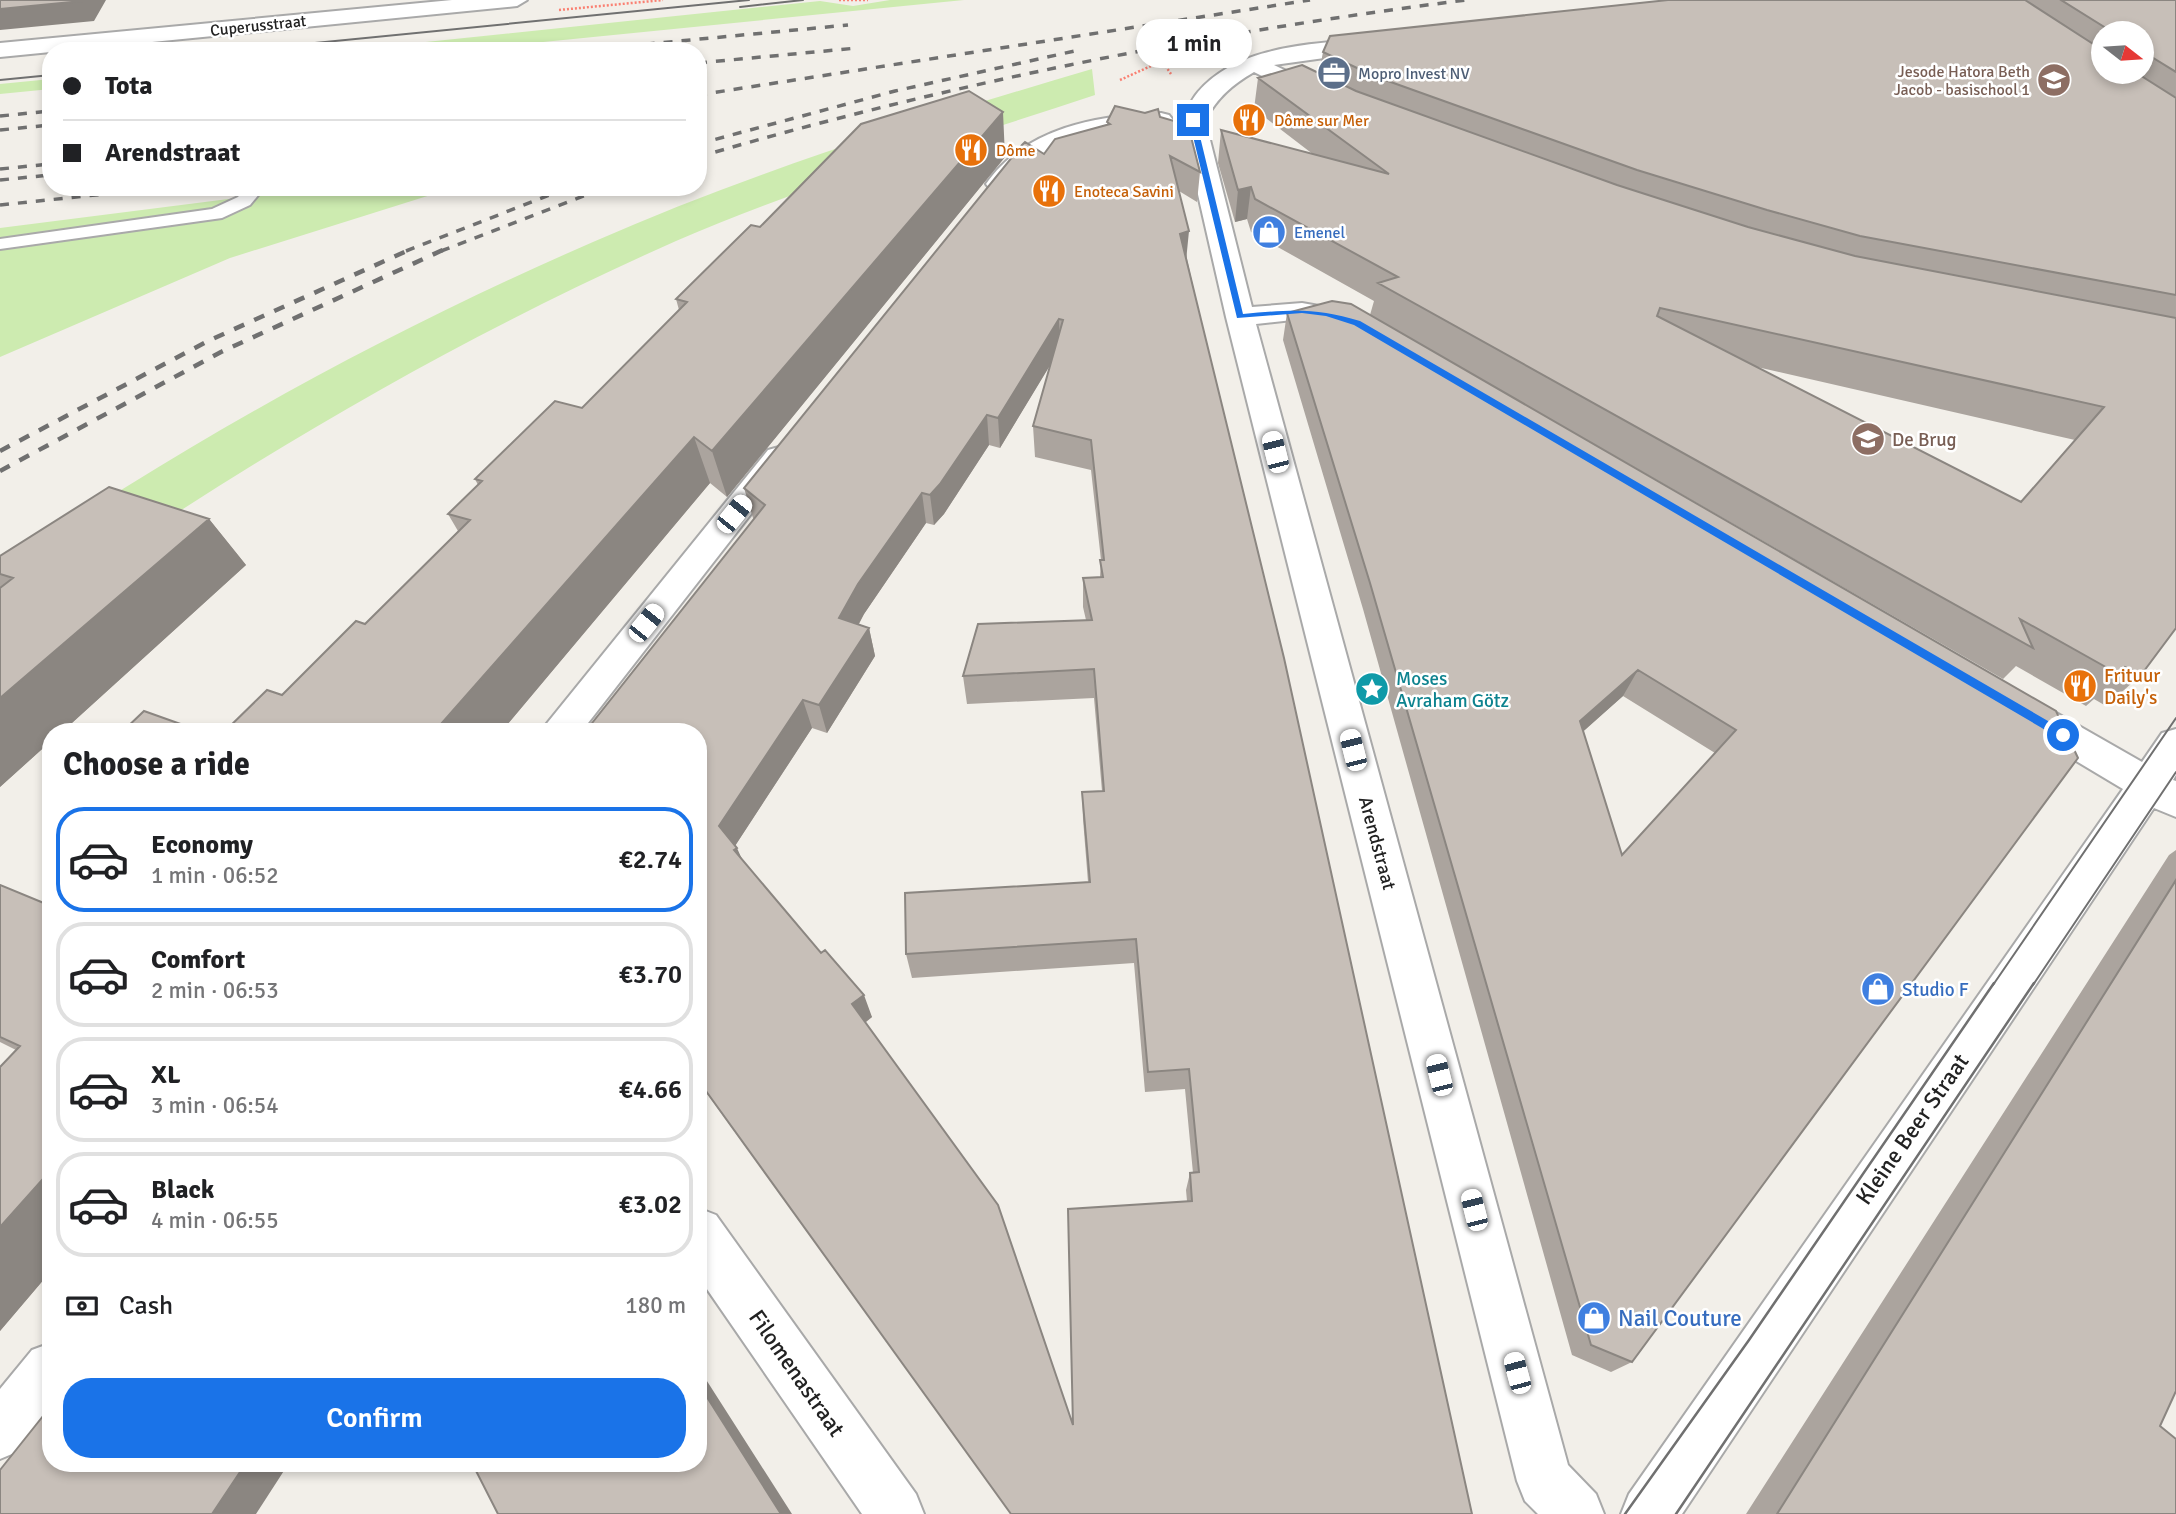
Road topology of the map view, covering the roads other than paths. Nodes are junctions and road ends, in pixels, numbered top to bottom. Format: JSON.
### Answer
{"nodes":[{"id":1,"x":517,"y":0,"type":"edge"},
{"id":2,"x":83,"y":42,"type":"edge"},
{"id":3,"x":1394,"y":43,"type":"edge"},
{"id":4,"x":42,"y":46,"type":"edge"},
{"id":5,"x":0,"y":50,"type":"edge"},
{"id":6,"x":1255,"y":64,"type":"junction"},
{"id":7,"x":1347,"y":109,"type":"edge"},
{"id":8,"x":1193,"y":120,"type":"junction"},
{"id":9,"x":248,"y":196,"type":"edge"},
{"id":10,"x":977,"y":211,"type":"edge"},
{"id":11,"x":0,"y":244,"type":"edge"},
{"id":12,"x":1240,"y":317,"type":"junction"},
{"id":13,"x":1367,"y":329,"type":"edge"},
{"id":14,"x":794,"y":439,"type":"edge"},
{"id":15,"x":2002,"y":700,"type":"edge"},
{"id":16,"x":566,"y":723,"type":"edge"},
{"id":17,"x":2176,"y":744,"type":"edge"},
{"id":18,"x":2162,"y":793,"type":"edge"},
{"id":19,"x":707,"y":1246,"type":"edge"},
{"id":20,"x":42,"y":1379,"type":"edge"},
{"id":21,"x":0,"y":1432,"type":"edge"},
{"id":22,"x":896,"y":1514,"type":"edge"},
{"id":23,"x":1576,"y":1514,"type":"edge"},
{"id":24,"x":1649,"y":1514,"type":"edge"}],
"edges":[{"from":1,"to":2,"type":"street","name":"Cuperusstraat"},
{"from":3,"to":6,"type":"street"},
{"from":4,"to":5,"type":"street","name":"Cuperusstraat"},
{"from":6,"to":7,"type":"street"},
{"from":6,"to":8,"type":"street"},
{"from":8,"to":10,"type":"street"},
{"from":8,"to":12,"type":"street","name":"Arendstraat"},
{"from":9,"to":11,"type":"lane"},
{"from":12,"to":13,"type":"street"},
{"from":12,"to":23,"type":"street","name":"Arendstraat"},
{"from":14,"to":16,"type":"street"},
{"from":15,"to":18,"type":"street"},
{"from":17,"to":18,"type":"street","name":"Kleine Beer Straat"},
{"from":18,"to":24,"type":"street","name":"Kleine Beer Straat"},
{"from":19,"to":22,"type":"street","name":"Filomenastraat"},
{"from":20,"to":21,"type":"street"}]}
